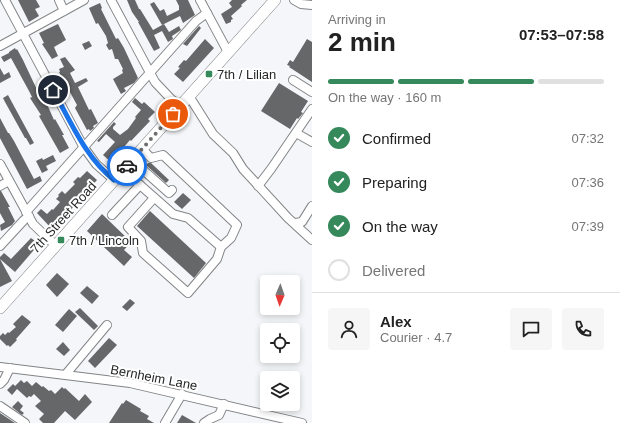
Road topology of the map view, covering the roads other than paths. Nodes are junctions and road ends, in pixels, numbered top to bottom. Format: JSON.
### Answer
{"nodes":[{"id":1,"x":5,"y":0,"type":"edge"},
{"id":2,"x":59,"y":0,"type":"edge"},
{"id":3,"x":84,"y":0,"type":"edge"},
{"id":4,"x":111,"y":0,"type":"edge"},
{"id":5,"x":200,"y":0,"type":"edge"},
{"id":6,"x":275,"y":0,"type":"edge"},
{"id":7,"x":294,"y":0,"type":"edge"},
{"id":8,"x":312,"y":5,"type":"edge"},
{"id":9,"x":64,"y":11,"type":"junction"},
{"id":10,"x":207,"y":13,"type":"junction"},
{"id":11,"x":23,"y":33,"type":"junction"},
{"id":12,"x":0,"y":46,"type":"edge"},
{"id":13,"x":228,"y":52,"type":"junction"},
{"id":14,"x":150,"y":73,"type":"junction"},
{"id":15,"x":293,"y":80,"type":"dead end"},
{"id":16,"x":312,"y":92,"type":"edge"},
{"id":17,"x":189,"y":96,"type":"junction"},
{"id":18,"x":180,"y":106,"type":"junction"},
{"id":19,"x":312,"y":109,"type":"edge"},
{"id":20,"x":296,"y":133,"type":"junction"},
{"id":21,"x":312,"y":142,"type":"edge"},
{"id":22,"x":84,"y":147,"type":"junction"},
{"id":23,"x":142,"y":149,"type":"junction"},
{"id":24,"x":132,"y":160,"type":"junction"},
{"id":25,"x":0,"y":164,"type":"edge"},
{"id":26,"x":123,"y":170,"type":"junction"},
{"id":27,"x":114,"y":180,"type":"junction"},
{"id":28,"x":9,"y":182,"type":"junction"},
{"id":29,"x":0,"y":186,"type":"edge"},
{"id":30,"x":140,"y":186,"type":"junction"},
{"id":31,"x":258,"y":186,"type":"junction"},
{"id":32,"x":172,"y":190,"type":"dead end"},
{"id":33,"x":154,"y":198,"type":"junction"},
{"id":34,"x":312,"y":206,"type":"edge"},
{"id":35,"x":27,"y":214,"type":"junction"},
{"id":36,"x":112,"y":216,"type":"dead end"},
{"id":37,"x":295,"y":223,"type":"junction"},
{"id":38,"x":312,"y":240,"type":"edge"},
{"id":39,"x":0,"y":246,"type":"edge"},
{"id":40,"x":56,"y":246,"type":"junction"},
{"id":41,"x":221,"y":247,"type":"junction"},
{"id":42,"x":0,"y":308,"type":"edge"},
{"id":43,"x":107,"y":325,"type":"dead end"},
{"id":44,"x":0,"y":367,"type":"edge"},
{"id":45,"x":10,"y":368,"type":"junction"},
{"id":46,"x":66,"y":374,"type":"junction"},
{"id":47,"x":0,"y":384,"type":"edge"},
{"id":48,"x":182,"y":394,"type":"junction"},
{"id":49,"x":224,"y":404,"type":"junction"},
{"id":50,"x":0,"y":406,"type":"edge"},
{"id":51,"x":25,"y":423,"type":"edge"},
{"id":52,"x":165,"y":423,"type":"edge"},
{"id":53,"x":204,"y":423,"type":"edge"},
{"id":54,"x":302,"y":423,"type":"edge"}],
"edges":[{"from":1,"to":11,"type":"street"},
{"from":2,"to":9,"type":"street"},
{"from":3,"to":9,"type":"street"},
{"from":4,"to":14,"type":"street"},
{"from":5,"to":10,"type":"street"},
{"from":6,"to":13,"type":"main road","name":"7th Street Road"},
{"from":7,"to":8,"type":"street"},
{"from":9,"to":11,"type":"street"},
{"from":10,"to":13,"type":"street"},
{"from":10,"to":14,"type":"street"},
{"from":11,"to":12,"type":"street"},
{"from":11,"to":22,"type":"street"},
{"from":13,"to":17,"type":"main road","name":"7th Street Road"},
{"from":14,"to":18,"type":"street"},
{"from":14,"to":22,"type":"street"},
{"from":15,"to":16,"type":"street"},
{"from":17,"to":18,"type":"main road","name":"7th Street Road"},
{"from":17,"to":31,"type":"street"},
{"from":18,"to":23,"type":"main road","name":"7th Street Road"},
{"from":19,"to":20,"type":"street"},
{"from":20,"to":21,"type":"street"},
{"from":20,"to":31,"type":"street"},
{"from":22,"to":27,"type":"street"},
{"from":22,"to":35,"type":"street"},
{"from":23,"to":24,"type":"main road","name":"7th Street Road"},
{"from":23,"to":41,"type":"street"},
{"from":24,"to":26,"type":"main road","name":"7th Street Road"},
{"from":24,"to":32,"type":"street"},
{"from":25,"to":28,"type":"street"},
{"from":26,"to":27,"type":"main road","name":"7th Street Road"},
{"from":26,"to":30,"type":"street"},
{"from":27,"to":40,"type":"main road","name":"7th Street Road"},
{"from":28,"to":29,"type":"street"},
{"from":28,"to":35,"type":"street"},
{"from":30,"to":33,"type":"street"},
{"from":30,"to":36,"type":"street"},
{"from":31,"to":37,"type":"street"},
{"from":33,"to":41,"type":"street"},
{"from":33,"to":41,"type":"street"},
{"from":34,"to":37,"type":"street"},
{"from":35,"to":39,"type":"street"},
{"from":35,"to":40,"type":"street"},
{"from":37,"to":38,"type":"street"},
{"from":40,"to":42,"type":"main road","name":"7th Street Road"},
{"from":43,"to":46,"type":"street"},
{"from":44,"to":45,"type":"street","name":"Bernheim Lane"},
{"from":45,"to":46,"type":"street","name":"Bernheim Lane"},
{"from":45,"to":47,"type":"street"},
{"from":46,"to":48,"type":"street","name":"Bernheim Lane"},
{"from":48,"to":49,"type":"street","name":"Bernheim Lane"},
{"from":48,"to":52,"type":"street"},
{"from":49,"to":53,"type":"street"},
{"from":49,"to":54,"type":"street","name":"Bernheim Lane"},
{"from":50,"to":51,"type":"street"}]}
